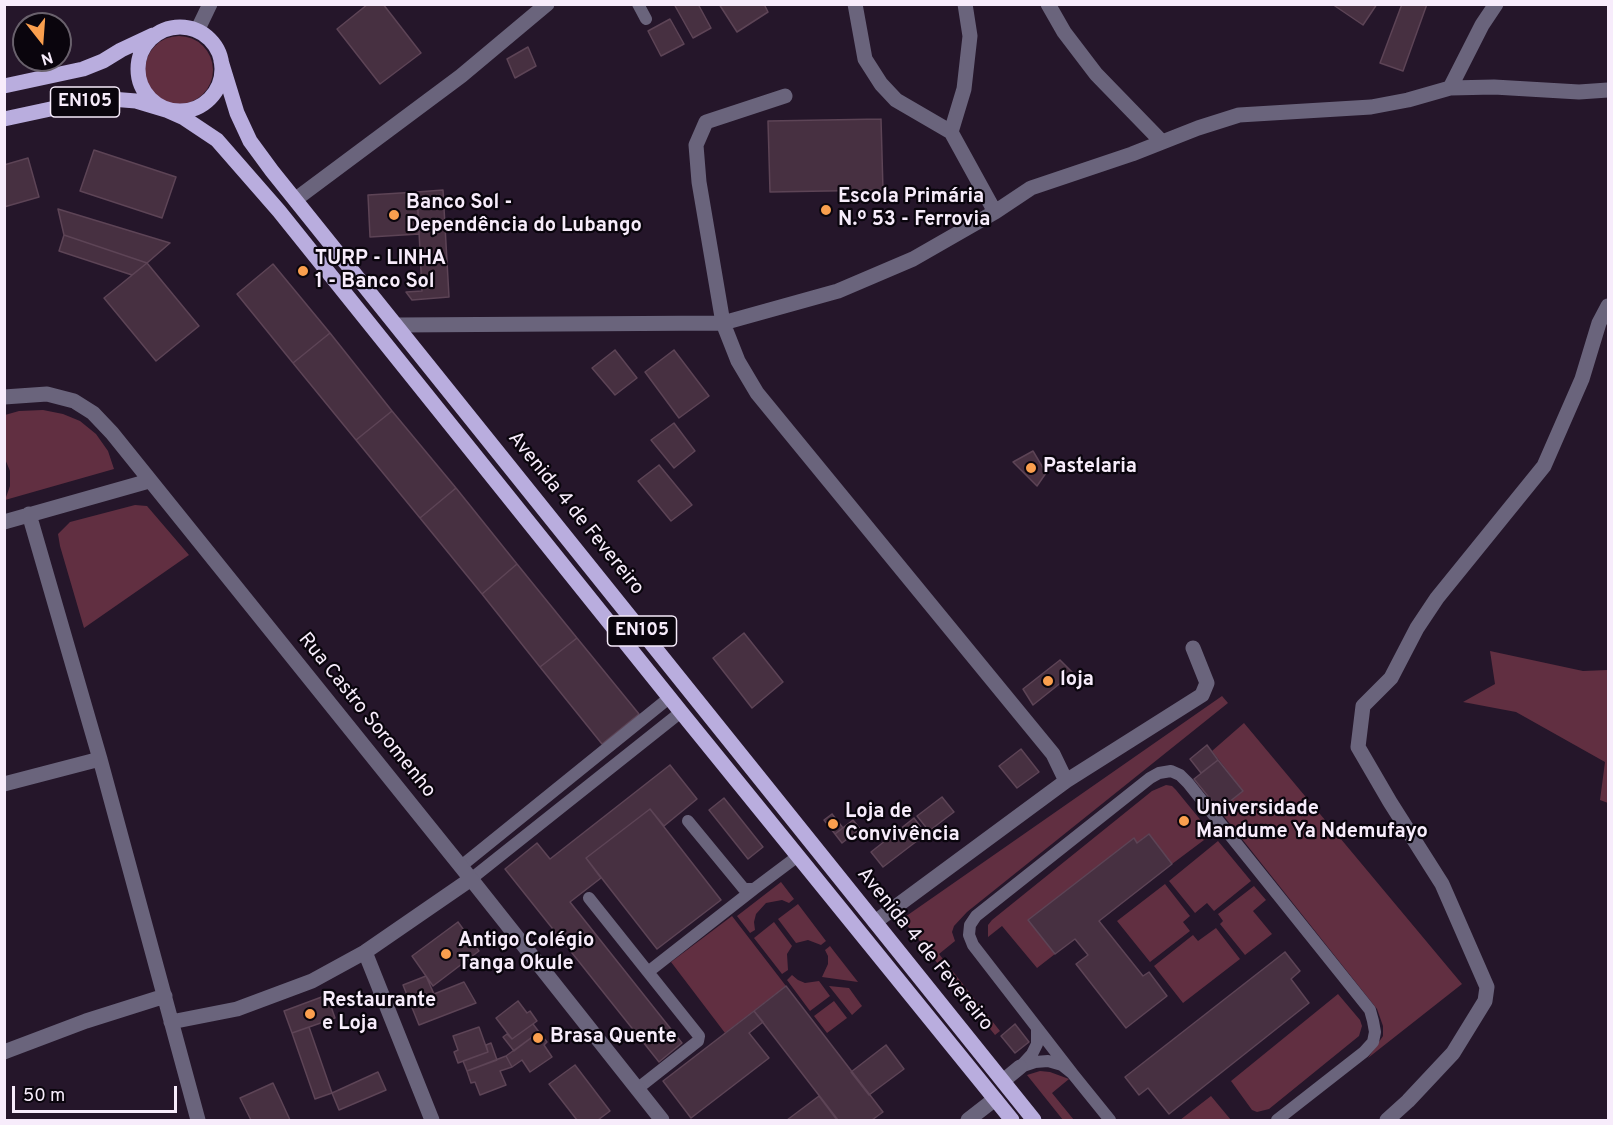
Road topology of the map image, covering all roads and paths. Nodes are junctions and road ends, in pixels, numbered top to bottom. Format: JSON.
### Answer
{"nodes":[{"id":1,"x":210,"y":4,"type":"edge"},
{"id":2,"x":547,"y":4,"type":"edge"},
{"id":3,"x":638,"y":4,"type":"edge"},
{"id":4,"x":855,"y":4,"type":"edge"},
{"id":5,"x":964,"y":4,"type":"edge"},
{"id":6,"x":1048,"y":4,"type":"edge"},
{"id":7,"x":1496,"y":4,"type":"edge"},
{"id":8,"x":646,"y":19,"type":"dead end"},
{"id":9,"x":164,"y":30,"type":"junction"},
{"id":10,"x":197,"y":31,"type":"junction"},
{"id":11,"x":221,"y":60,"type":"junction"},
{"id":12,"x":4,"y":86,"type":"edge"},
{"id":13,"x":1450,"y":88,"type":"junction"},
{"id":14,"x":1608,"y":90,"type":"edge"},
{"id":15,"x":785,"y":96,"type":"dead end"},
{"id":16,"x":165,"y":110,"type":"junction"},
{"id":17,"x":4,"y":119,"type":"edge"},
{"id":18,"x":951,"y":132,"type":"junction"},
{"id":19,"x":1162,"y":142,"type":"junction"},
{"id":20,"x":296,"y":199,"type":"junction"},
{"id":21,"x":995,"y":212,"type":"junction"},
{"id":22,"x":1608,"y":306,"type":"edge"},
{"id":23,"x":723,"y":324,"type":"junction"},
{"id":24,"x":397,"y":325,"type":"junction"},
{"id":25,"x":4,"y":397,"type":"edge"},
{"id":26,"x":149,"y":481,"type":"junction"},
{"id":27,"x":29,"y":514,"type":"junction"},
{"id":28,"x":4,"y":522,"type":"edge"},
{"id":29,"x":1193,"y":648,"type":"dead end"},
{"id":30,"x":669,"y":698,"type":"junction"},
{"id":31,"x":681,"y":712,"type":"junction"},
{"id":32,"x":100,"y":759,"type":"junction"},
{"id":33,"x":1066,"y":781,"type":"junction"},
{"id":34,"x":4,"y":784,"type":"edge"},
{"id":35,"x":688,"y":822,"type":"dead end"},
{"id":36,"x":798,"y":856,"type":"junction"},
{"id":37,"x":460,"y":867,"type":"junction"},
{"id":38,"x":471,"y":879,"type":"junction"},
{"id":39,"x":754,"y":889,"type":"junction"},
{"id":40,"x":589,"y":898,"type":"dead end"},
{"id":41,"x":875,"y":922,"type":"junction"},
{"id":42,"x":365,"y":952,"type":"junction"},
{"id":43,"x":648,"y":972,"type":"junction"},
{"id":44,"x":165,"y":996,"type":"junction"},
{"id":45,"x":171,"y":1022,"type":"junction"},
{"id":46,"x":1037,"y":1028,"type":"junction"},
{"id":47,"x":4,"y":1052,"type":"edge"},
{"id":48,"x":1020,"y":1067,"type":"junction"},
{"id":49,"x":1072,"y":1073,"type":"junction"},
{"id":50,"x":1003,"y":1081,"type":"junction"},
{"id":51,"x":637,"y":1089,"type":"junction"},
{"id":52,"x":995,"y":1099,"type":"junction"},
{"id":53,"x":198,"y":1120,"type":"edge"},
{"id":54,"x":432,"y":1120,"type":"edge"},
{"id":55,"x":662,"y":1120,"type":"edge"},
{"id":56,"x":968,"y":1120,"type":"edge"},
{"id":57,"x":1012,"y":1120,"type":"edge"},
{"id":58,"x":1034,"y":1120,"type":"edge"},
{"id":59,"x":1110,"y":1120,"type":"edge"},
{"id":60,"x":1277,"y":1120,"type":"edge"},
{"id":61,"x":1387,"y":1120,"type":"edge"}],
"edges":[{"from":1,"to":10,"type":"street"},
{"from":2,"to":20,"type":"street"},
{"from":3,"to":8,"type":"lane"},
{"from":4,"to":18,"type":"street"},
{"from":5,"to":18,"type":"street"},
{"from":6,"to":19,"type":"street"},
{"from":7,"to":13,"type":"street"},
{"from":9,"to":10,"type":"main road","number":"EN105"},
{"from":9,"to":12,"type":"main road","number":"EN105"},
{"from":9,"to":16,"type":"main road","number":"EN105"},
{"from":10,"to":11,"type":"main road","number":"EN105"},
{"from":11,"to":16,"type":"main road","number":"EN105"},
{"from":11,"to":20,"type":"main road","name":"Avenida 4 de Fevereiro","number":"EN105"},
{"from":13,"to":14,"type":"street"},
{"from":13,"to":19,"type":"street"},
{"from":15,"to":23,"type":"street"},
{"from":16,"to":17,"type":"main road","number":"EN105"},
{"from":16,"to":30,"type":"main road","name":"Avenida 4 de Fevereiro","number":"EN105"},
{"from":18,"to":21,"type":"street"},
{"from":19,"to":21,"type":"street"},
{"from":20,"to":24,"type":"main road","name":"Avenida 4 de Fevereiro","number":"EN105"},
{"from":21,"to":23,"type":"street"},
{"from":22,"to":61,"type":"street"},
{"from":23,"to":24,"type":"street"},
{"from":23,"to":33,"type":"street"},
{"from":24,"to":41,"type":"main road","name":"Avenida 4 de Fevereiro","number":"EN105"},
{"from":25,"to":26,"type":"street","name":"Rua Castro Soromenho"},
{"from":26,"to":27,"type":"street"},
{"from":26,"to":37,"type":"street","name":"Rua Castro Soromenho"},
{"from":27,"to":28,"type":"street"},
{"from":27,"to":32,"type":"street"},
{"from":29,"to":33,"type":"street"},
{"from":30,"to":31,"type":"main road","name":"Avenida 4 de Fevereiro","number":"EN105"},
{"from":30,"to":37,"type":"lane"},
{"from":31,"to":36,"type":"main road","name":"Avenida 4 de Fevereiro","number":"EN105"},
{"from":31,"to":38,"type":"lane"},
{"from":32,"to":34,"type":"street"},
{"from":32,"to":44,"type":"street"},
{"from":33,"to":41,"type":"street"},
{"from":35,"to":39,"type":"lane"},
{"from":36,"to":39,"type":"lane"},
{"from":36,"to":52,"type":"main road","name":"Avenida 4 de Fevereiro","number":"EN105"},
{"from":37,"to":38,"type":"street","name":"Rua Castro Soromenho"},
{"from":38,"to":42,"type":"street"},
{"from":38,"to":51,"type":"street","name":"Rua Castro Soromenho"},
{"from":39,"to":43,"type":"lane"},
{"from":40,"to":43,"type":"lane"},
{"from":41,"to":50,"type":"main road","name":"Avenida 4 de Fevereiro","number":"EN105"},
{"from":42,"to":45,"type":"street"},
{"from":42,"to":54,"type":"street"},
{"from":43,"to":51,"type":"lane"},
{"from":44,"to":45,"type":"street"},
{"from":44,"to":47,"type":"street"},
{"from":45,"to":53,"type":"street"},
{"from":46,"to":48,"type":"lane"},
{"from":46,"to":49,"type":"lane"},
{"from":46,"to":60,"type":"lane"},
{"from":48,"to":49,"type":"lane"},
{"from":48,"to":50,"type":"street"},
{"from":49,"to":59,"type":"lane"},
{"from":50,"to":58,"type":"main road","name":"Avenida 4 de Fevereiro","number":"EN105"},
{"from":51,"to":55,"type":"street","name":"Rua Castro Soromenho"},
{"from":52,"to":56,"type":"street"},
{"from":52,"to":57,"type":"main road","name":"Avenida 4 de Fevereiro","number":"EN105"}]}
